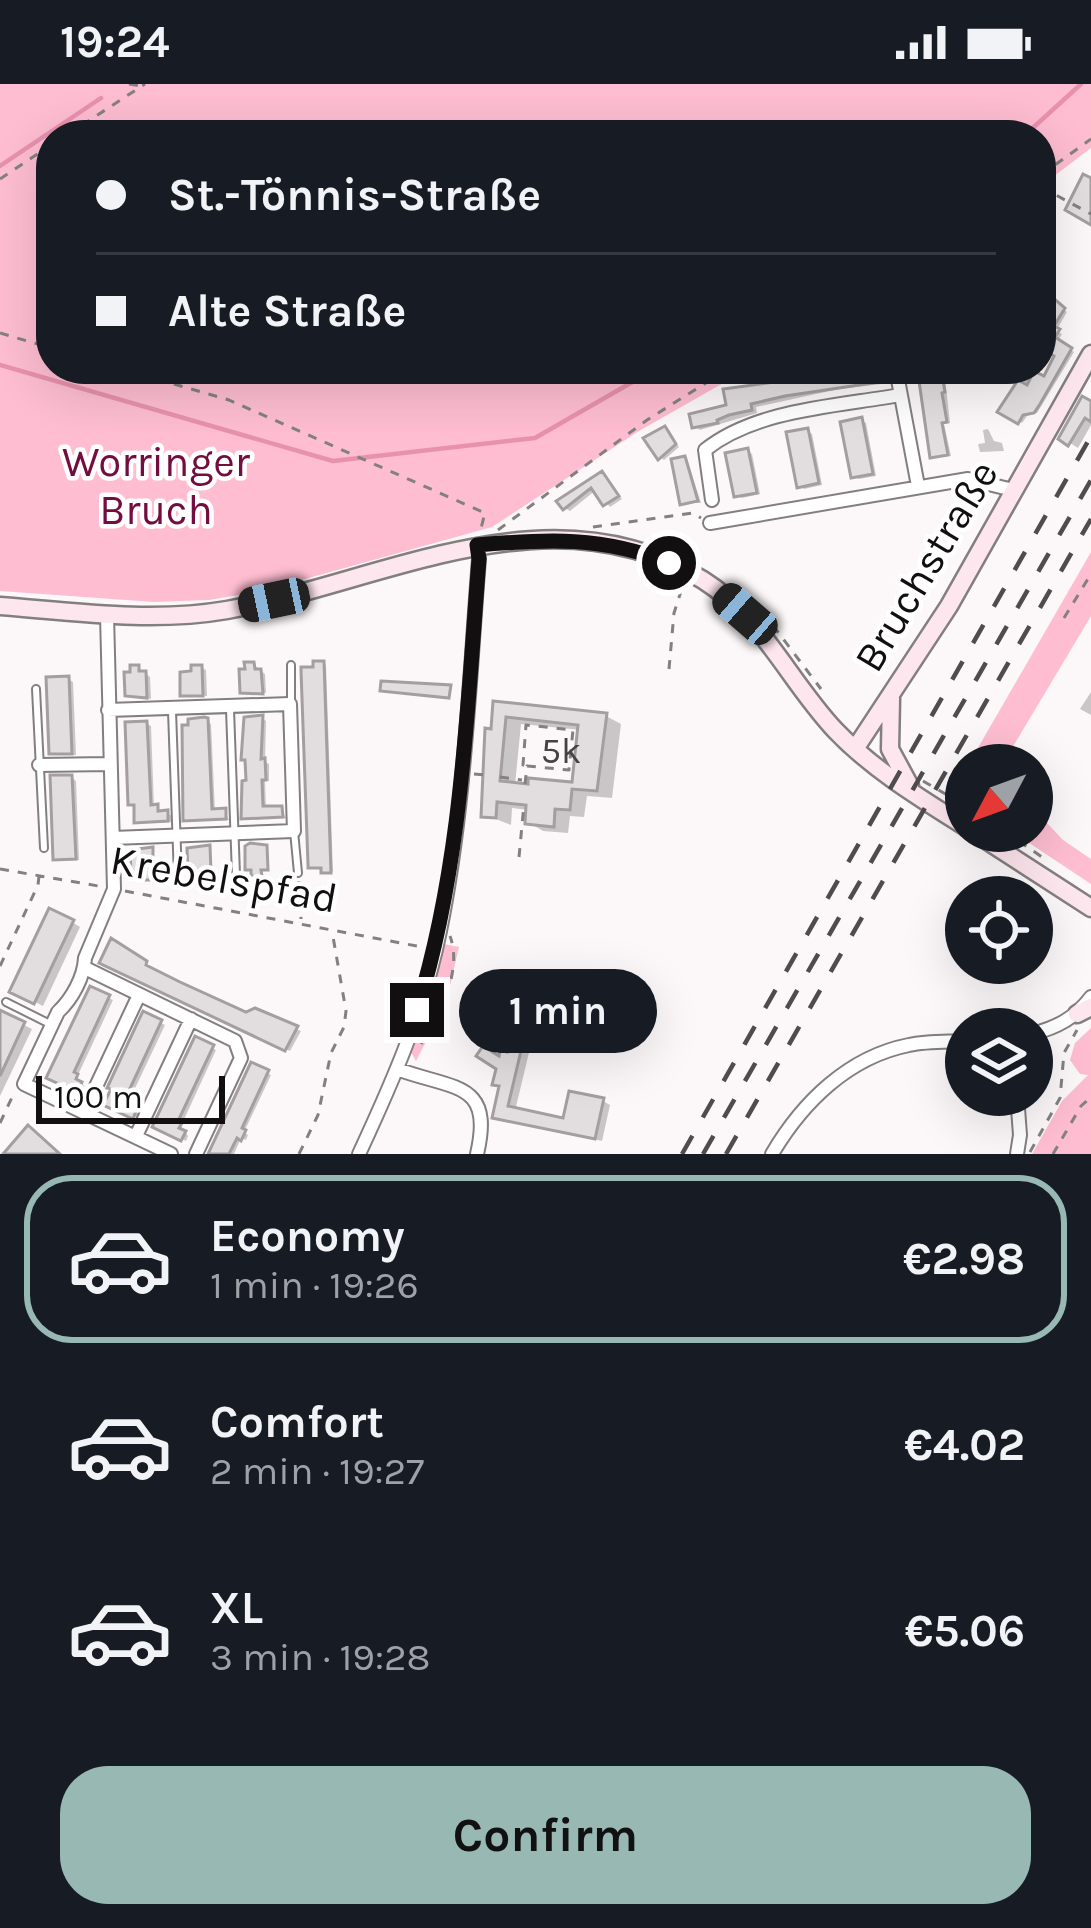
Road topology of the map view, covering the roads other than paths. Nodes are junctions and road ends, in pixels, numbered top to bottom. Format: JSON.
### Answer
{"nodes":[{"id":1,"x":1091,"y":353,"type":"edge"},
{"id":2,"x":1084,"y":376,"type":"edge"},
{"id":3,"x":898,"y":384,"type":"edge"},
{"id":4,"x":900,"y":395,"type":"junction"},
{"id":5,"x":918,"y":487,"type":"junction"},
{"id":6,"x":1013,"y":490,"type":"junction"},
{"id":7,"x":712,"y":500,"type":"dead end"},
{"id":8,"x":710,"y":524,"type":"road end"},
{"id":9,"x":477,"y":545,"type":"junction"},
{"id":10,"x":0,"y":607,"type":"edge"},
{"id":11,"x":107,"y":614,"type":"junction"},
{"id":12,"x":291,"y":665,"type":"dead end"},
{"id":13,"x":36,"y":689,"type":"dead end"},
{"id":14,"x":891,"y":697,"type":"junction"},
{"id":15,"x":290,"y":704,"type":"junction"},
{"id":16,"x":230,"y":705,"type":"junction"},
{"id":17,"x":172,"y":707,"type":"junction"},
{"id":18,"x":107,"y":710,"type":"junction"},
{"id":19,"x":855,"y":749,"type":"junction"},
{"id":20,"x":109,"y":764,"type":"junction"},
{"id":21,"x":39,"y":765,"type":"junction"},
{"id":22,"x":914,"y":793,"type":"junction"},
{"id":23,"x":945,"y":814,"type":"edge"},
{"id":24,"x":294,"y":831,"type":"junction"},
{"id":25,"x":234,"y":833,"type":"junction"},
{"id":26,"x":177,"y":835,"type":"junction"},
{"id":27,"x":113,"y":838,"type":"junction"},
{"id":28,"x":44,"y":848,"type":"dead end"},
{"id":29,"x":1005,"y":852,"type":"edge"},
{"id":30,"x":298,"y":873,"type":"road end"},
{"id":31,"x":236,"y":875,"type":"dead end"},
{"id":32,"x":178,"y":877,"type":"dead end"},
{"id":33,"x":1091,"y":908,"type":"edge"},
{"id":34,"x":85,"y":968,"type":"junction"},
{"id":35,"x":139,"y":995,"type":"junction"},
{"id":36,"x":1091,"y":997,"type":"edge"},
{"id":37,"x":7,"y":1002,"type":"dead end"},
{"id":38,"x":1083,"y":1016,"type":"edge"},
{"id":39,"x":191,"y":1019,"type":"junction"},
{"id":40,"x":52,"y":1024,"type":"junction"},
{"id":41,"x":1053,"y":1028,"type":"edge"},
{"id":42,"x":945,"y":1042,"type":"edge"},
{"id":43,"x":401,"y":1070,"type":"junction"},
{"id":44,"x":84,"y":1112,"type":"junction"},
{"id":45,"x":1019,"y":1116,"type":"edge"},
{"id":46,"x":136,"y":1136,"type":"junction"},
{"id":47,"x":171,"y":1154,"type":"edge"},
{"id":48,"x":196,"y":1154,"type":"edge"},
{"id":49,"x":359,"y":1154,"type":"edge"},
{"id":50,"x":477,"y":1154,"type":"edge"},
{"id":51,"x":772,"y":1154,"type":"edge"},
{"id":52,"x":1016,"y":1154,"type":"edge"}],
"edges":[{"from":1,"to":2,"type":"main road","name":"Bruchstraße"},
{"from":2,"to":6,"type":"main road","name":"Bruchstraße"},
{"from":3,"to":4,"type":"street"},
{"from":4,"to":5,"type":"street"},
{"from":4,"to":7,"type":"street"},
{"from":5,"to":6,"type":"street"},
{"from":5,"to":8,"type":"street"},
{"from":6,"to":14,"type":"main road","name":"Bruchstraße"},
{"from":9,"to":11,"type":"main road"},
{"from":9,"to":19,"type":"main road"},
{"from":9,"to":43,"type":"street"},
{"from":10,"to":11,"type":"main road"},
{"from":11,"to":18,"type":"street"},
{"from":12,"to":15,"type":"lane"},
{"from":13,"to":21,"type":"lane"},
{"from":14,"to":19,"type":"main road","name":"Bruchstraße"},
{"from":14,"to":22,"type":"main road"},
{"from":15,"to":16,"type":"street"},
{"from":15,"to":24,"type":"street"},
{"from":16,"to":17,"type":"street"},
{"from":16,"to":25,"type":"lane"},
{"from":17,"to":18,"type":"street"},
{"from":17,"to":26,"type":"lane"},
{"from":18,"to":20,"type":"street"},
{"from":19,"to":22,"type":"main road"},
{"from":20,"to":21,"type":"street"},
{"from":20,"to":27,"type":"street"},
{"from":21,"to":28,"type":"lane"},
{"from":22,"to":23,"type":"main road"},
{"from":24,"to":25,"type":"street"},
{"from":24,"to":30,"type":"lane"},
{"from":25,"to":26,"type":"street"},
{"from":25,"to":31,"type":"lane"},
{"from":26,"to":27,"type":"street"},
{"from":26,"to":32,"type":"lane"},
{"from":27,"to":34,"type":"street"},
{"from":29,"to":33,"type":"main road"},
{"from":34,"to":35,"type":"street"},
{"from":34,"to":40,"type":"street"},
{"from":35,"to":39,"type":"street"},
{"from":35,"to":44,"type":"street"},
{"from":36,"to":38,"type":"street"},
{"from":37,"to":40,"type":"lane"},
{"from":38,"to":41,"type":"street"},
{"from":39,"to":46,"type":"street"},
{"from":39,"to":48,"type":"street"},
{"from":40,"to":44,"type":"street"},
{"from":42,"to":51,"type":"street"},
{"from":43,"to":49,"type":"street"},
{"from":43,"to":50,"type":"street"},
{"from":44,"to":46,"type":"street"},
{"from":45,"to":52,"type":"street"},
{"from":46,"to":47,"type":"street"}]}
